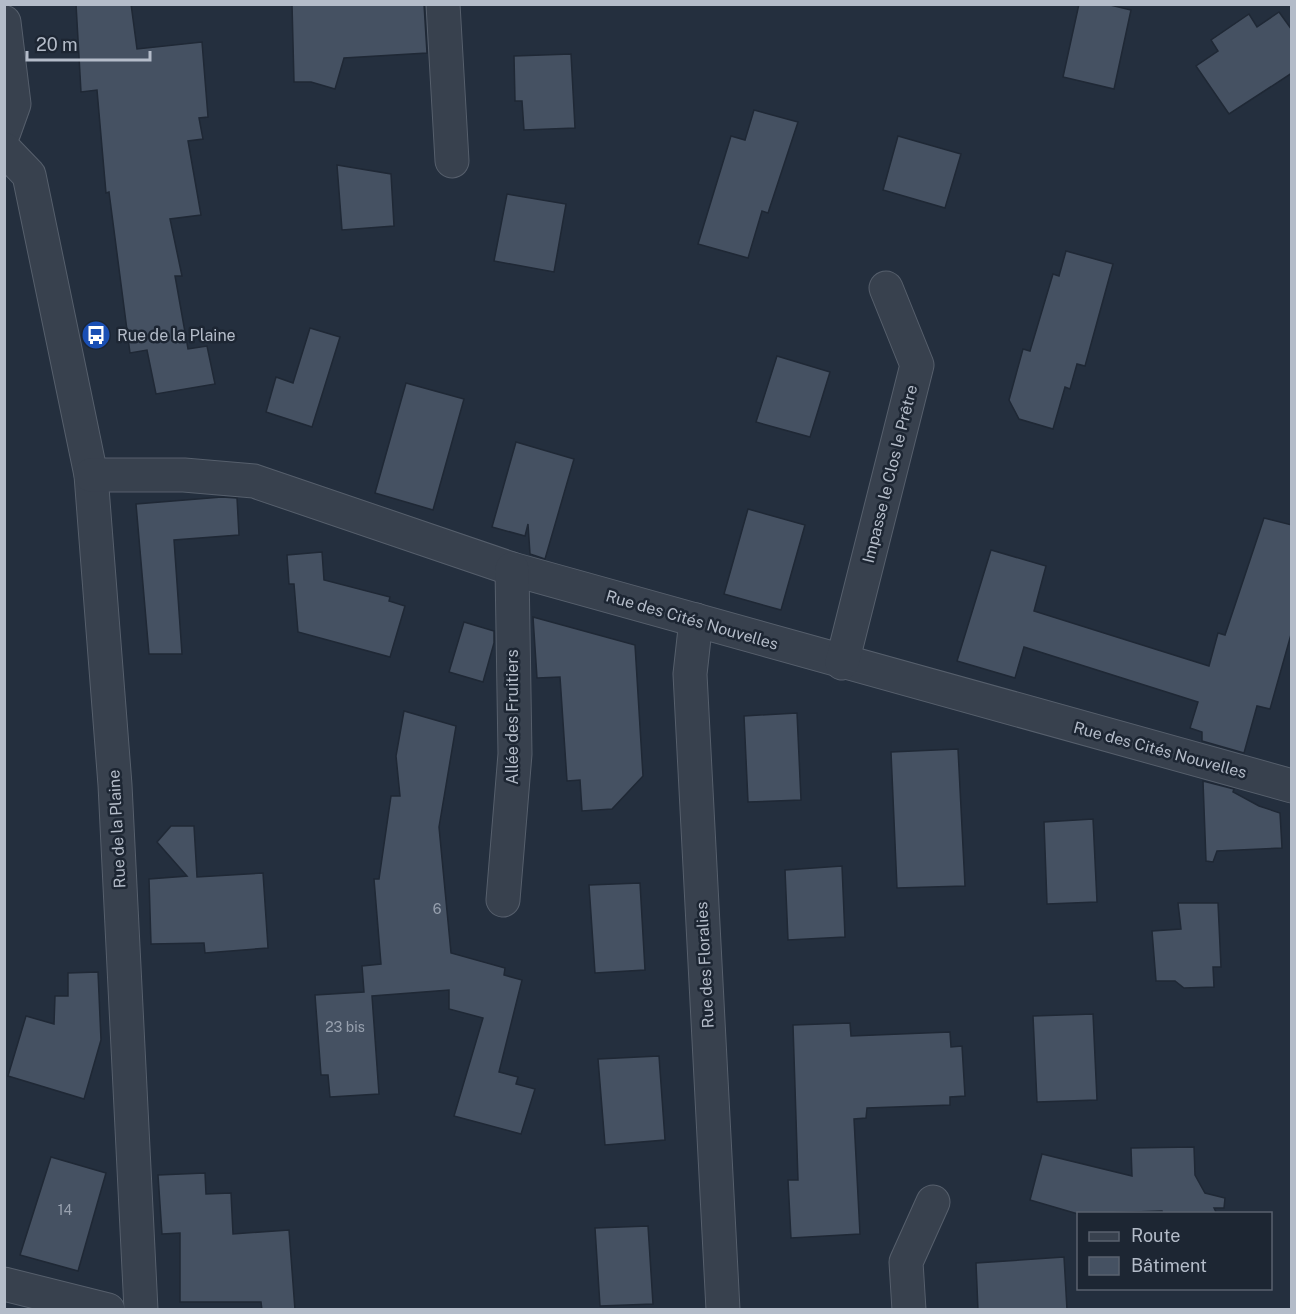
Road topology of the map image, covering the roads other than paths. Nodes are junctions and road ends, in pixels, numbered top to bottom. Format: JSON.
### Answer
{"nodes":[{"id":1,"x":443,"y":4,"type":"edge"},
{"id":2,"x":4,"y":22,"type":"edge"},
{"id":3,"x":4,"y":132,"type":"edge"},
{"id":4,"x":4,"y":149,"type":"edge"},
{"id":5,"x":452,"y":161,"type":"dead end"},
{"id":6,"x":886,"y":288,"type":"dead end"},
{"id":7,"x":91,"y":475,"type":"junction"},
{"id":8,"x":512,"y":569,"type":"junction"},
{"id":9,"x":696,"y":620,"type":"junction"},
{"id":10,"x":842,"y":663,"type":"junction"},
{"id":11,"x":1292,"y":786,"type":"edge"},
{"id":12,"x":503,"y":900,"type":"dead end"},
{"id":13,"x":933,"y":1202,"type":"dead end"},
{"id":14,"x":4,"y":1284,"type":"edge"},
{"id":15,"x":108,"y":1310,"type":"edge"},
{"id":16,"x":141,"y":1310,"type":"edge"},
{"id":17,"x":723,"y":1310,"type":"edge"},
{"id":18,"x":909,"y":1310,"type":"edge"}],
"edges":[{"from":1,"to":5,"type":"street"},
{"from":2,"to":3,"type":"street"},
{"from":4,"to":7,"type":"street","name":"Rue de la Plaine"},
{"from":6,"to":10,"type":"street","name":"Impasse le Clos le Prêtre"},
{"from":7,"to":8,"type":"street","name":"Rue des Cités Nouvelles"},
{"from":7,"to":16,"type":"street","name":"Rue de la Plaine"},
{"from":8,"to":9,"type":"street","name":"Rue des Cités Nouvelles"},
{"from":8,"to":12,"type":"street","name":"Allée des Fruitiers"},
{"from":9,"to":10,"type":"street","name":"Rue des Cités Nouvelles"},
{"from":9,"to":17,"type":"street","name":"Rue des Floralies"},
{"from":10,"to":11,"type":"street","name":"Rue des Cités Nouvelles"},
{"from":13,"to":18,"type":"street"},
{"from":14,"to":15,"type":"street"}]}
